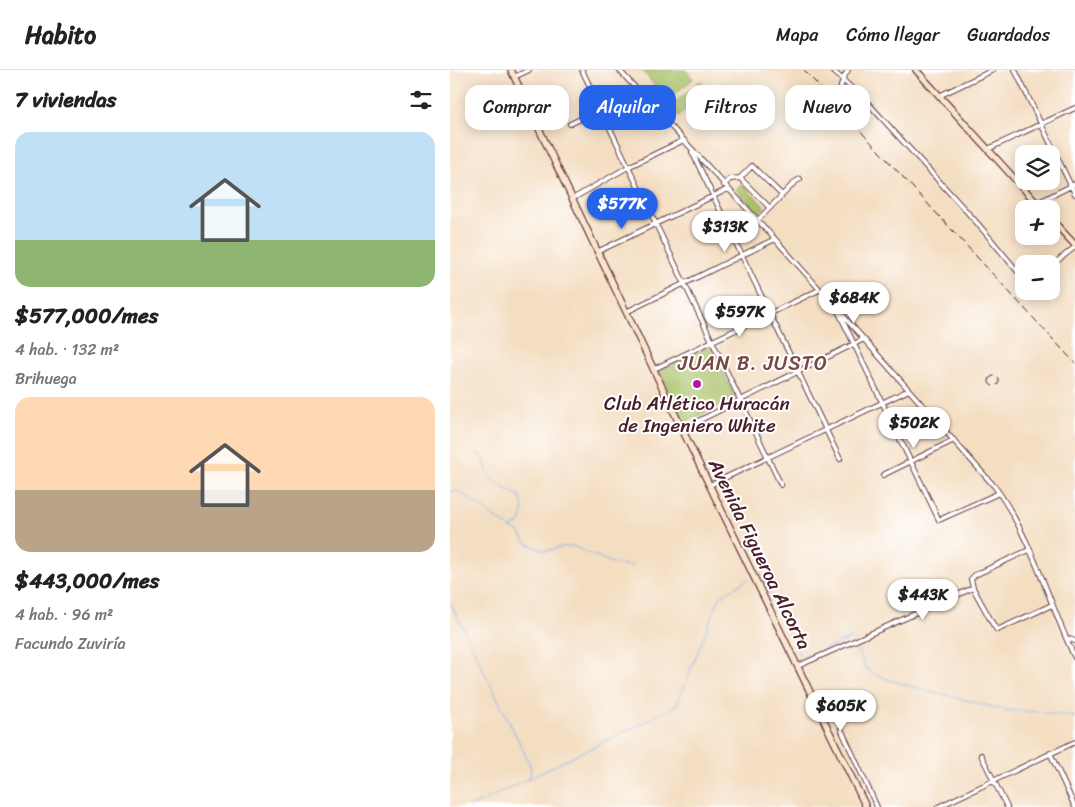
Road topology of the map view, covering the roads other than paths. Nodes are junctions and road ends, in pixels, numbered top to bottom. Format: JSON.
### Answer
{"nodes":[{"id":1,"x":510,"y":70,"type":"edge"},
{"id":2,"x":529,"y":70,"type":"edge"},
{"id":3,"x":582,"y":70,"type":"edge"},
{"id":4,"x":620,"y":70,"type":"edge"},
{"id":5,"x":832,"y":70,"type":"edge"},
{"id":6,"x":848,"y":70,"type":"edge"},
{"id":7,"x":916,"y":70,"type":"edge"},
{"id":8,"x":993,"y":70,"type":"edge"},
{"id":9,"x":1015,"y":70,"type":"edge"},
{"id":10,"x":514,"y":77,"type":"junction"},
{"id":11,"x":843,"y":80,"type":"junction"},
{"id":12,"x":518,"y":85,"type":"edge"},
{"id":13,"x":589,"y":85,"type":"edge"},
{"id":14,"x":634,"y":85,"type":"edge"},
{"id":15,"x":842,"y":85,"type":"edge"},
{"id":16,"x":849,"y":85,"type":"edge"},
{"id":17,"x":939,"y":96,"type":"junction"},
{"id":18,"x":870,"y":105,"type":"edge"},
{"id":19,"x":1075,"y":108,"type":"edge"},
{"id":20,"x":579,"y":120,"type":"edge"},
{"id":21,"x":570,"y":124,"type":"dead end"},
{"id":22,"x":1041,"y":124,"type":"junction"},
{"id":23,"x":539,"y":130,"type":"edge"},
{"id":24,"x":610,"y":130,"type":"edge"},
{"id":25,"x":675,"y":130,"type":"edge"},
{"id":26,"x":684,"y":140,"type":"junction"},
{"id":27,"x":690,"y":147,"type":"junction"},
{"id":28,"x":988,"y":149,"type":"junction"},
{"id":29,"x":628,"y":167,"type":"junction"},
{"id":30,"x":740,"y":178,"type":"junction"},
{"id":31,"x":800,"y":179,"type":"dead end"},
{"id":32,"x":724,"y":184,"type":"junction"},
{"id":33,"x":1073,"y":185,"type":"edge"},
{"id":34,"x":728,"y":190,"type":"junction"},
{"id":35,"x":1075,"y":194,"type":"edge"},
{"id":36,"x":782,"y":195,"type":"junction"},
{"id":37,"x":714,"y":197,"type":"junction"},
{"id":38,"x":572,"y":199,"type":"junction"},
{"id":39,"x":1034,"y":200,"type":"edge"},
{"id":40,"x":1045,"y":200,"type":"edge"},
{"id":41,"x":770,"y":208,"type":"junction"},
{"id":42,"x":758,"y":221,"type":"junction"},
{"id":43,"x":656,"y":225,"type":"junction"},
{"id":44,"x":1060,"y":229,"type":"edge"},
{"id":45,"x":774,"y":239,"type":"junction"},
{"id":46,"x":1075,"y":246,"type":"edge"},
{"id":47,"x":597,"y":252,"type":"junction"},
{"id":48,"x":742,"y":255,"type":"junction"},
{"id":49,"x":1060,"y":258,"type":"edge"},
{"id":50,"x":1015,"y":268,"type":"edge"},
{"id":51,"x":683,"y":284,"type":"junction"},
{"id":52,"x":819,"y":290,"type":"junction"},
{"id":53,"x":837,"y":310,"type":"junction"},
{"id":54,"x":626,"y":312,"type":"junction"},
{"id":55,"x":770,"y":314,"type":"junction"},
{"id":56,"x":864,"y":339,"type":"junction"},
{"id":57,"x":712,"y":342,"type":"junction"},
{"id":58,"x":853,"y":345,"type":"junction"},
{"id":59,"x":654,"y":369,"type":"junction"},
{"id":60,"x":798,"y":371,"type":"junction"},
{"id":61,"x":909,"y":390,"type":"junction"},
{"id":62,"x":739,"y":400,"type":"junction"},
{"id":63,"x":881,"y":404,"type":"junction"},
{"id":64,"x":682,"y":429,"type":"junction"},
{"id":65,"x":826,"y":430,"type":"junction"},
{"id":66,"x":954,"y":440,"type":"junction"},
{"id":67,"x":768,"y":458,"type":"junction"},
{"id":68,"x":840,"y":459,"type":"dead end"},
{"id":69,"x":910,"y":461,"type":"junction"},
{"id":70,"x":883,"y":475,"type":"dead end"},
{"id":71,"x":710,"y":485,"type":"junction"},
{"id":72,"x":781,"y":485,"type":"dead end"},
{"id":73,"x":999,"y":493,"type":"junction"},
{"id":74,"x":1029,"y":550,"type":"junction"},
{"id":75,"x":972,"y":588,"type":"junction"},
{"id":76,"x":1052,"y":605,"type":"junction"},
{"id":77,"x":1066,"y":638,"type":"junction"},
{"id":78,"x":1075,"y":641,"type":"edge"},
{"id":79,"x":1075,"y":658,"type":"edge"},
{"id":80,"x":798,"y":666,"type":"junction"},
{"id":81,"x":841,"y":729,"type":"dead end"},
{"id":82,"x":1075,"y":742,"type":"edge"},
{"id":83,"x":1050,"y":753,"type":"junction"},
{"id":84,"x":982,"y":755,"type":"dead end"},
{"id":85,"x":994,"y":779,"type":"junction"},
{"id":86,"x":866,"y":784,"type":"junction"},
{"id":87,"x":857,"y":788,"type":"junction"},
{"id":88,"x":866,"y":807,"type":"edge"},
{"id":89,"x":877,"y":807,"type":"edge"},
{"id":90,"x":938,"y":807,"type":"edge"},
{"id":91,"x":1007,"y":807,"type":"edge"},
{"id":92,"x":1075,"y":807,"type":"edge"}],
"edges":[{"from":1,"to":10,"type":"main road","name":"Avenida Figueroa Alcorta"},
{"from":2,"to":10,"type":"street"},
{"from":3,"to":13,"type":"street"},
{"from":4,"to":14,"type":"street"},
{"from":5,"to":11,"type":"street"},
{"from":6,"to":11,"type":"street"},
{"from":7,"to":17,"type":"main road"},
{"from":8,"to":17,"type":"street"},
{"from":9,"to":22,"type":"street"},
{"from":10,"to":12,"type":"main road","name":"Avenida Figueroa Alcorta"},
{"from":11,"to":15,"type":"street"},
{"from":11,"to":16,"type":"street"},
{"from":17,"to":28,"type":"main road"},
{"from":18,"to":50,"type":"street"},
{"from":19,"to":22,"type":"street"},
{"from":20,"to":21,"type":"street"},
{"from":22,"to":28,"type":"street"},
{"from":22,"to":33,"type":"street"},
{"from":23,"to":38,"type":"main road","name":"Avenida Figueroa Alcorta"},
{"from":24,"to":29,"type":"street"},
{"from":25,"to":26,"type":"street"},
{"from":26,"to":27,"type":"street"},
{"from":26,"to":29,"type":"street"},
{"from":27,"to":32,"type":"street"},
{"from":27,"to":37,"type":"street"},
{"from":28,"to":39,"type":"main road"},
{"from":29,"to":38,"type":"street"},
{"from":29,"to":43,"type":"street"},
{"from":30,"to":32,"type":"street"},
{"from":30,"to":36,"type":"street"},
{"from":30,"to":41,"type":"street"},
{"from":31,"to":36,"type":"street"},
{"from":32,"to":34,"type":"street"},
{"from":33,"to":35,"type":"street"},
{"from":33,"to":40,"type":"street"},
{"from":34,"to":37,"type":"street"},
{"from":34,"to":42,"type":"street"},
{"from":36,"to":41,"type":"street"},
{"from":37,"to":43,"type":"street"},
{"from":37,"to":48,"type":"street"},
{"from":38,"to":47,"type":"main road","name":"Avenida Figueroa Alcorta"},
{"from":41,"to":42,"type":"street"},
{"from":42,"to":45,"type":"street"},
{"from":43,"to":47,"type":"street"},
{"from":43,"to":51,"type":"street"},
{"from":44,"to":46,"type":"main road"},
{"from":45,"to":48,"type":"street"},
{"from":45,"to":52,"type":"street"},
{"from":46,"to":49,"type":"street"},
{"from":47,"to":54,"type":"main road","name":"Avenida Figueroa Alcorta"},
{"from":48,"to":51,"type":"street"},
{"from":48,"to":55,"type":"street"},
{"from":51,"to":54,"type":"street"},
{"from":51,"to":57,"type":"street"},
{"from":52,"to":53,"type":"street"},
{"from":52,"to":55,"type":"street"},
{"from":53,"to":56,"type":"street"},
{"from":53,"to":58,"type":"street"},
{"from":54,"to":59,"type":"main road","name":"Avenida Figueroa Alcorta"},
{"from":55,"to":57,"type":"street"},
{"from":55,"to":60,"type":"street"},
{"from":56,"to":58,"type":"street"},
{"from":56,"to":61,"type":"street"},
{"from":57,"to":59,"type":"street"},
{"from":57,"to":62,"type":"street"},
{"from":58,"to":60,"type":"street"},
{"from":58,"to":63,"type":"street"},
{"from":59,"to":64,"type":"main road","name":"Avenida Figueroa Alcorta"},
{"from":60,"to":62,"type":"street"},
{"from":60,"to":65,"type":"street"},
{"from":61,"to":63,"type":"street"},
{"from":61,"to":66,"type":"street"},
{"from":62,"to":64,"type":"street"},
{"from":62,"to":67,"type":"street"},
{"from":63,"to":65,"type":"street"},
{"from":63,"to":69,"type":"street"},
{"from":64,"to":71,"type":"main road","name":"Avenida Figueroa Alcorta"},
{"from":65,"to":67,"type":"street"},
{"from":65,"to":68,"type":"street"},
{"from":66,"to":69,"type":"street"},
{"from":66,"to":73,"type":"street"},
{"from":67,"to":71,"type":"street"},
{"from":67,"to":72,"type":"street"},
{"from":69,"to":70,"type":"street"},
{"from":69,"to":73,"type":"street"},
{"from":71,"to":80,"type":"main road","name":"Avenida Figueroa Alcorta"},
{"from":73,"to":74,"type":"street"},
{"from":74,"to":75,"type":"street"},
{"from":74,"to":76,"type":"street"},
{"from":75,"to":76,"type":"street"},
{"from":75,"to":80,"type":"street"},
{"from":76,"to":77,"type":"street"},
{"from":77,"to":78,"type":"street"},
{"from":77,"to":79,"type":"street"},
{"from":80,"to":87,"type":"main road","name":"Avenida Figueroa Alcorta"},
{"from":81,"to":86,"type":"street"},
{"from":82,"to":83,"type":"street"},
{"from":83,"to":85,"type":"street"},
{"from":83,"to":92,"type":"street"},
{"from":84,"to":85,"type":"street"},
{"from":85,"to":90,"type":"street"},
{"from":85,"to":91,"type":"street"},
{"from":86,"to":87,"type":"street"},
{"from":86,"to":89,"type":"street"},
{"from":87,"to":88,"type":"main road","name":"Avenida Figueroa Alcorta"}]}
